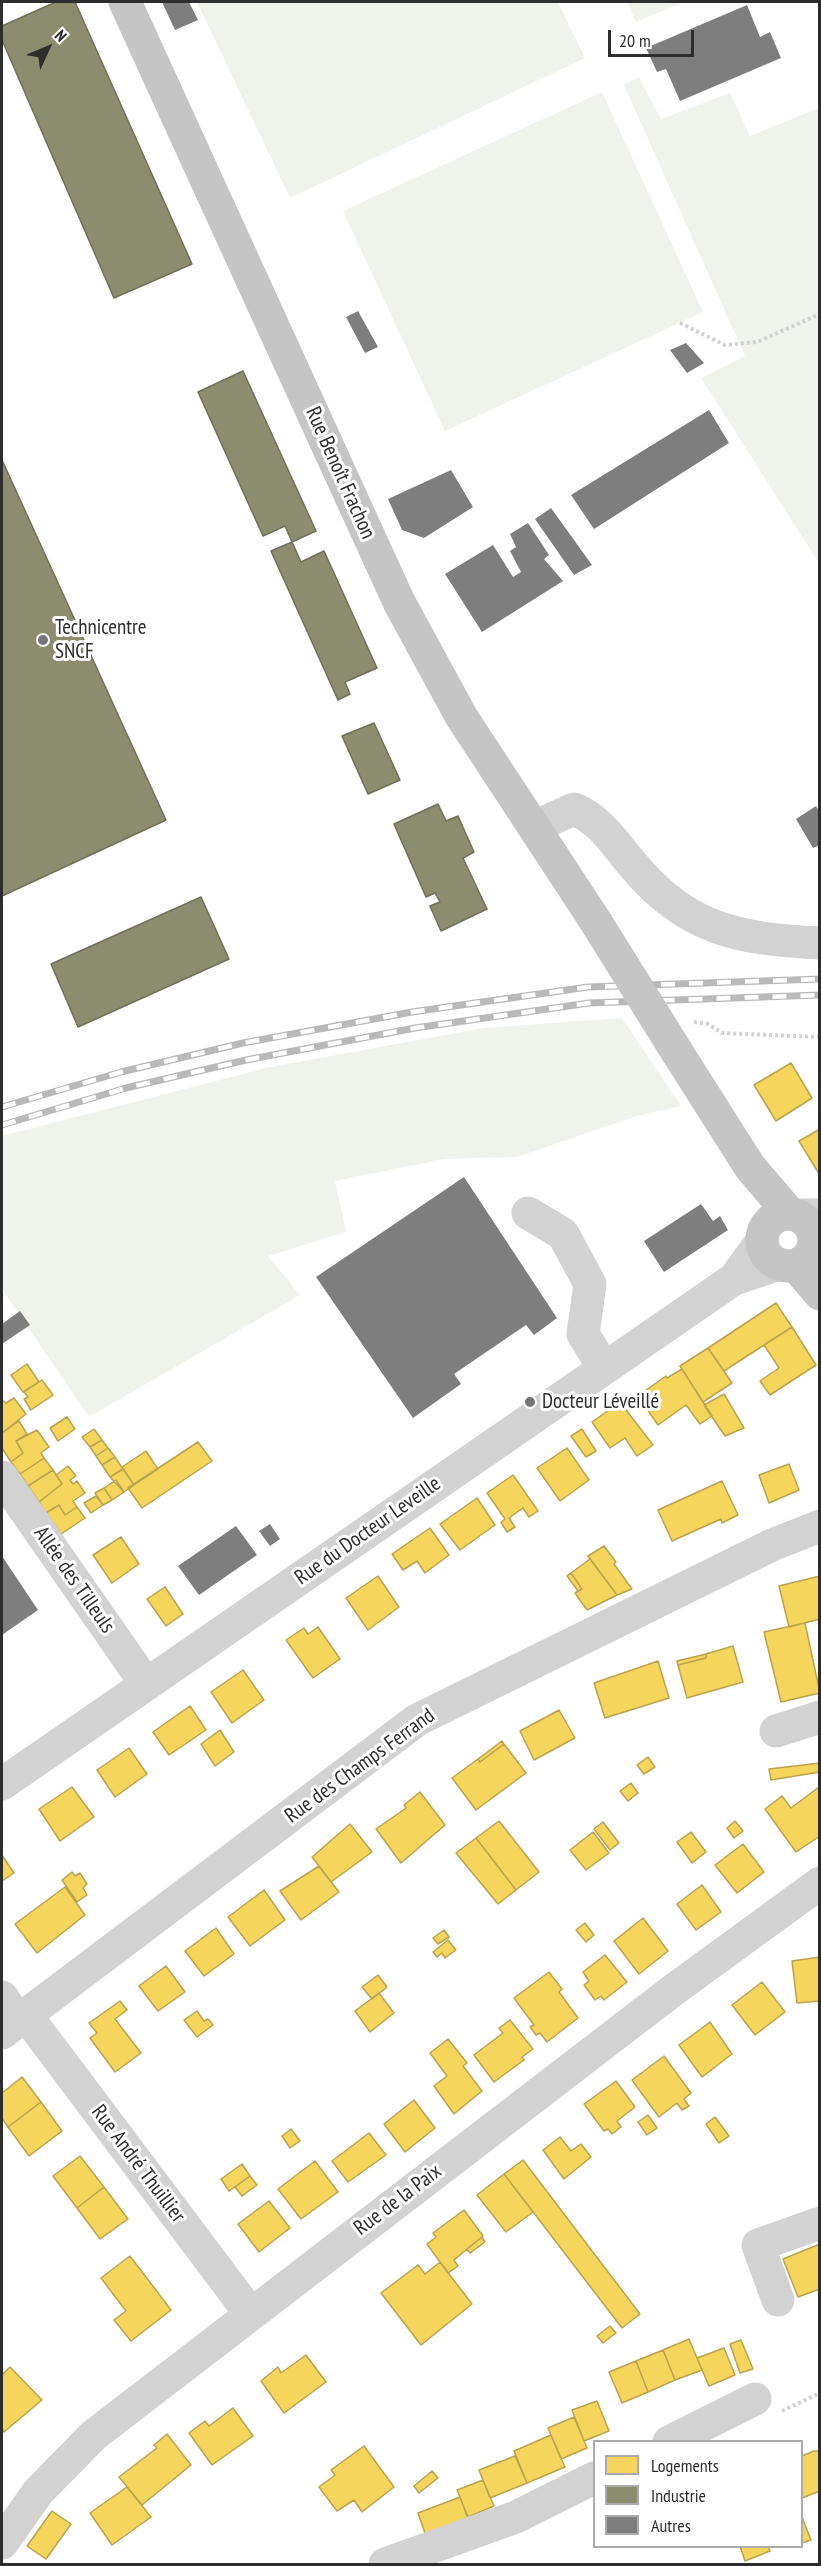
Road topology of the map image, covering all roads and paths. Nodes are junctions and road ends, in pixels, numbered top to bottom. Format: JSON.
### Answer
{"nodes":[{"id":1,"x":125,"y":2,"type":"edge"},
{"id":2,"x":819,"y":314,"type":"edge"},
{"id":3,"x":680,"y":323,"type":"dead end"},
{"id":4,"x":534,"y":827,"type":"junction"},
{"id":5,"x":819,"y":943,"type":"edge"},
{"id":6,"x":722,"y":1033,"type":"dead end"},
{"id":7,"x":819,"y":1037,"type":"edge"},
{"id":8,"x":528,"y":1213,"type":"dead end"},
{"id":9,"x":798,"y":1238,"type":"edge"},
{"id":10,"x":819,"y":1294,"type":"edge"},
{"id":11,"x":604,"y":1368,"type":"junction"},
{"id":12,"x":2,"y":1477,"type":"edge"},
{"id":13,"x":819,"y":1526,"type":"edge"},
{"id":14,"x":146,"y":1684,"type":"junction"},
{"id":15,"x":819,"y":1717,"type":"edge"},
{"id":16,"x":776,"y":1731,"type":"dead end"},
{"id":17,"x":2,"y":1784,"type":"edge"},
{"id":18,"x":819,"y":1883,"type":"edge"},
{"id":19,"x":12,"y":2016,"type":"edge"},
{"id":20,"x":819,"y":2223,"type":"edge"},
{"id":21,"x":778,"y":2300,"type":"dead end"},
{"id":22,"x":250,"y":2313,"type":"junction"},
{"id":23,"x":755,"y":2399,"type":"dead end"},
{"id":24,"x":673,"y":2440,"type":"edge"},
{"id":25,"x":593,"y":2478,"type":"edge"},
{"id":26,"x":2,"y":2543,"type":"edge"},
{"id":27,"x":385,"y":2565,"type":"edge"}],
"edges":[{"from":1,"to":4,"type":"main road","name":"Rue Benoît Frachon"},
{"from":2,"to":3,"type":"path"},
{"from":4,"to":5,"type":"street"},
{"from":4,"to":9,"type":"main road","name":"Rue Benoît Frachon","bridge":true},
{"from":6,"to":7,"type":"path"},
{"from":8,"to":11,"type":"street"},
{"from":9,"to":10,"type":"main road"},
{"from":9,"to":11,"type":"street","name":"Rue du Docteur Leveille"},
{"from":11,"to":14,"type":"street","name":"Rue du Docteur Leveille"},
{"from":12,"to":14,"type":"street","name":"Allée des Tilleuls"},
{"from":13,"to":19,"type":"street","name":"Rue des Champs Ferrand"},
{"from":14,"to":17,"type":"street","name":"Rue du Docteur Leveille"},
{"from":15,"to":16,"type":"street"},
{"from":18,"to":22,"type":"street","name":"Rue de la Paix"},
{"from":19,"to":22,"type":"street","name":"Rue André Thuillier"},
{"from":20,"to":21,"type":"street"},
{"from":22,"to":26,"type":"street","name":"Rue de la Paix"},
{"from":23,"to":24,"type":"street"},
{"from":25,"to":27,"type":"street"}]}
